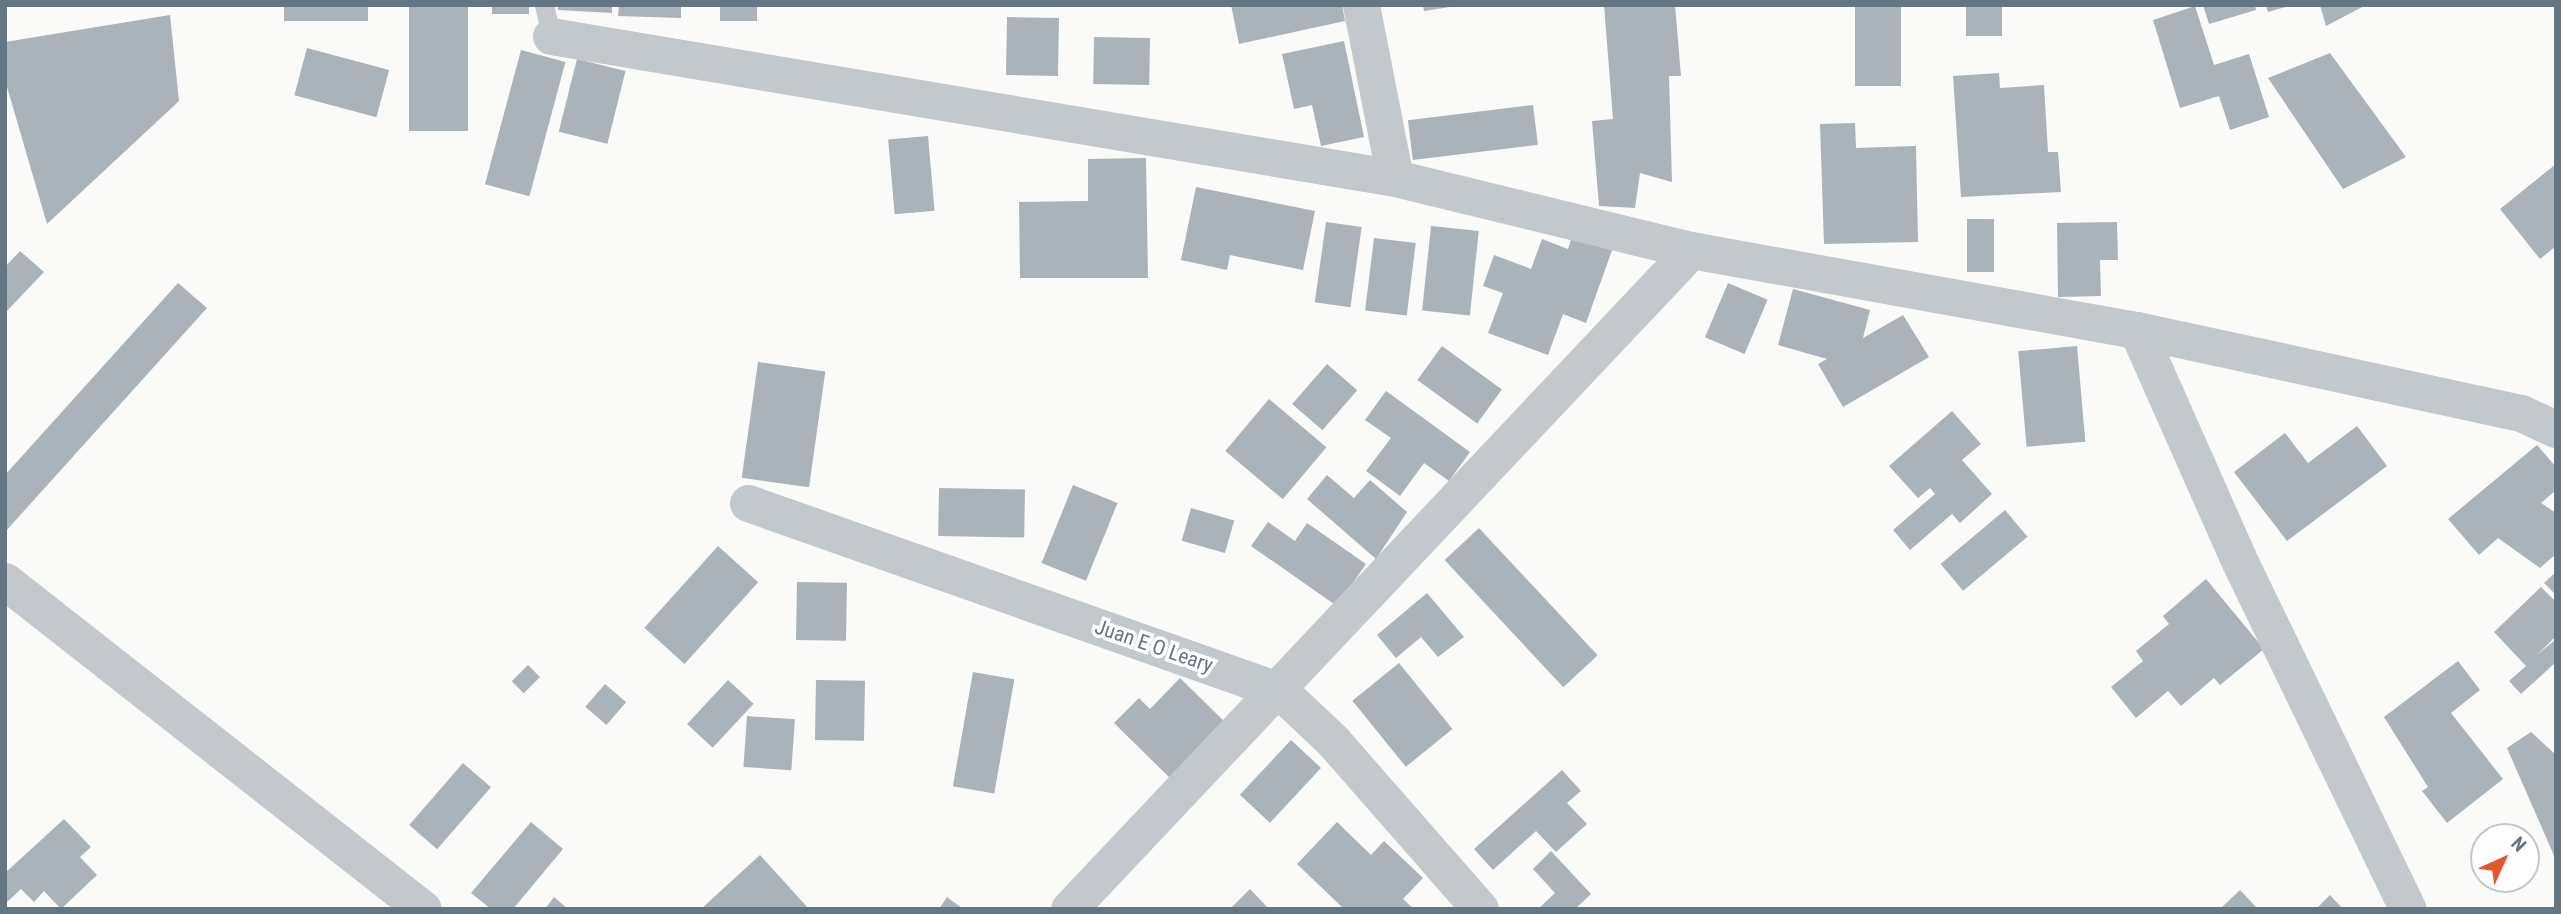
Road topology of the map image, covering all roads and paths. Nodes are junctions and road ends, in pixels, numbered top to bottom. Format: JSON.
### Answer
{"nodes":[{"id":1,"x":1361,"y":5,"type":"edge"},
{"id":2,"x":547,"y":21,"type":"edge"},
{"id":3,"x":1395,"y":178,"type":"junction"},
{"id":4,"x":1691,"y":250,"type":"junction"},
{"id":5,"x":2137,"y":330,"type":"junction"},
{"id":6,"x":2556,"y":429,"type":"edge"},
{"id":7,"x":748,"y":503,"type":"dead end"},
{"id":8,"x":5,"y":580,"type":"edge"},
{"id":9,"x":1280,"y":691,"type":"junction"},
{"id":10,"x":423,"y":909,"type":"edge"},
{"id":11,"x":1069,"y":909,"type":"edge"},
{"id":12,"x":1480,"y":909,"type":"edge"},
{"id":13,"x":2408,"y":909,"type":"edge"}],
"edges":[{"from":1,"to":3,"type":"street"},
{"from":2,"to":3,"type":"street"},
{"from":3,"to":4,"type":"street"},
{"from":4,"to":5,"type":"street"},
{"from":4,"to":9,"type":"street"},
{"from":5,"to":6,"type":"street"},
{"from":5,"to":13,"type":"street"},
{"from":7,"to":9,"type":"street","name":"Juan E O Leary"},
{"from":8,"to":10,"type":"street"},
{"from":9,"to":11,"type":"street"},
{"from":9,"to":12,"type":"street","name":"Juan E O Leary"}]}
